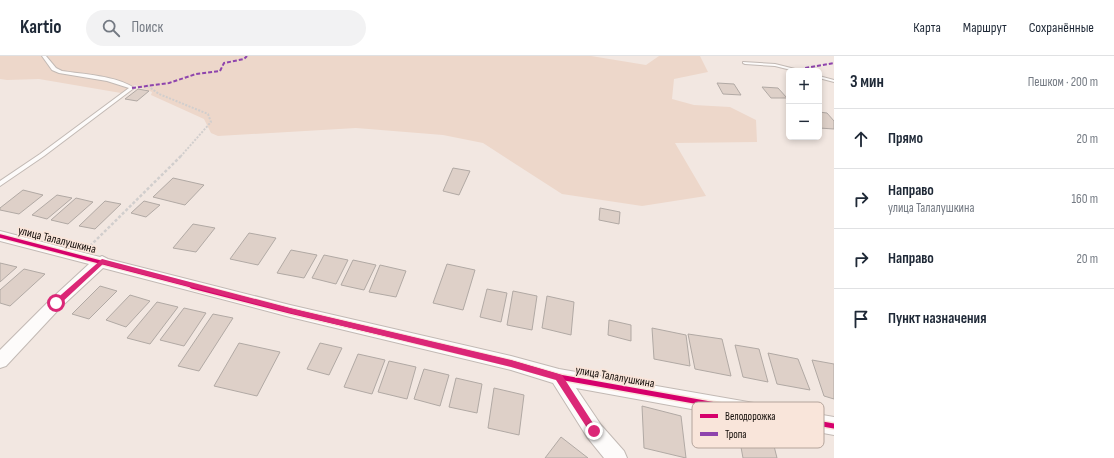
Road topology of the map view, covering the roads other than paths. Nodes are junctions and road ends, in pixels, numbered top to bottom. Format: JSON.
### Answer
{"nodes":[{"id":1,"x":44,"y":56,"type":"edge"},
{"id":2,"x":745,"y":64,"type":"dead end"},
{"id":3,"x":788,"y":68,"type":"edge"},
{"id":4,"x":822,"y":77,"type":"edge"},
{"id":5,"x":834,"y":81,"type":"edge"},
{"id":6,"x":0,"y":184,"type":"edge"},
{"id":7,"x":0,"y":236,"type":"edge"},
{"id":8,"x":102,"y":261,"type":"junction"},
{"id":9,"x":0,"y":361,"type":"edge"},
{"id":10,"x":559,"y":377,"type":"junction"},
{"id":11,"x":699,"y":402,"type":"edge"},
{"id":12,"x":824,"y":424,"type":"edge"},
{"id":13,"x":834,"y":426,"type":"edge"},
{"id":14,"x":617,"y":458,"type":"edge"}],
"edges":[{"from":1,"to":6,"type":"lane"},
{"from":2,"to":3,"type":"lane"},
{"from":4,"to":5,"type":"lane"},
{"from":7,"to":8,"type":"street","name":"улица Талалушкина"},
{"from":8,"to":9,"type":"street"},
{"from":8,"to":10,"type":"street","name":"улица Талалушкина"},
{"from":10,"to":11,"type":"street","name":"улица Талалушкина"},
{"from":10,"to":14,"type":"street"},
{"from":12,"to":13,"type":"street","name":"улица Талалушкина"}]}
